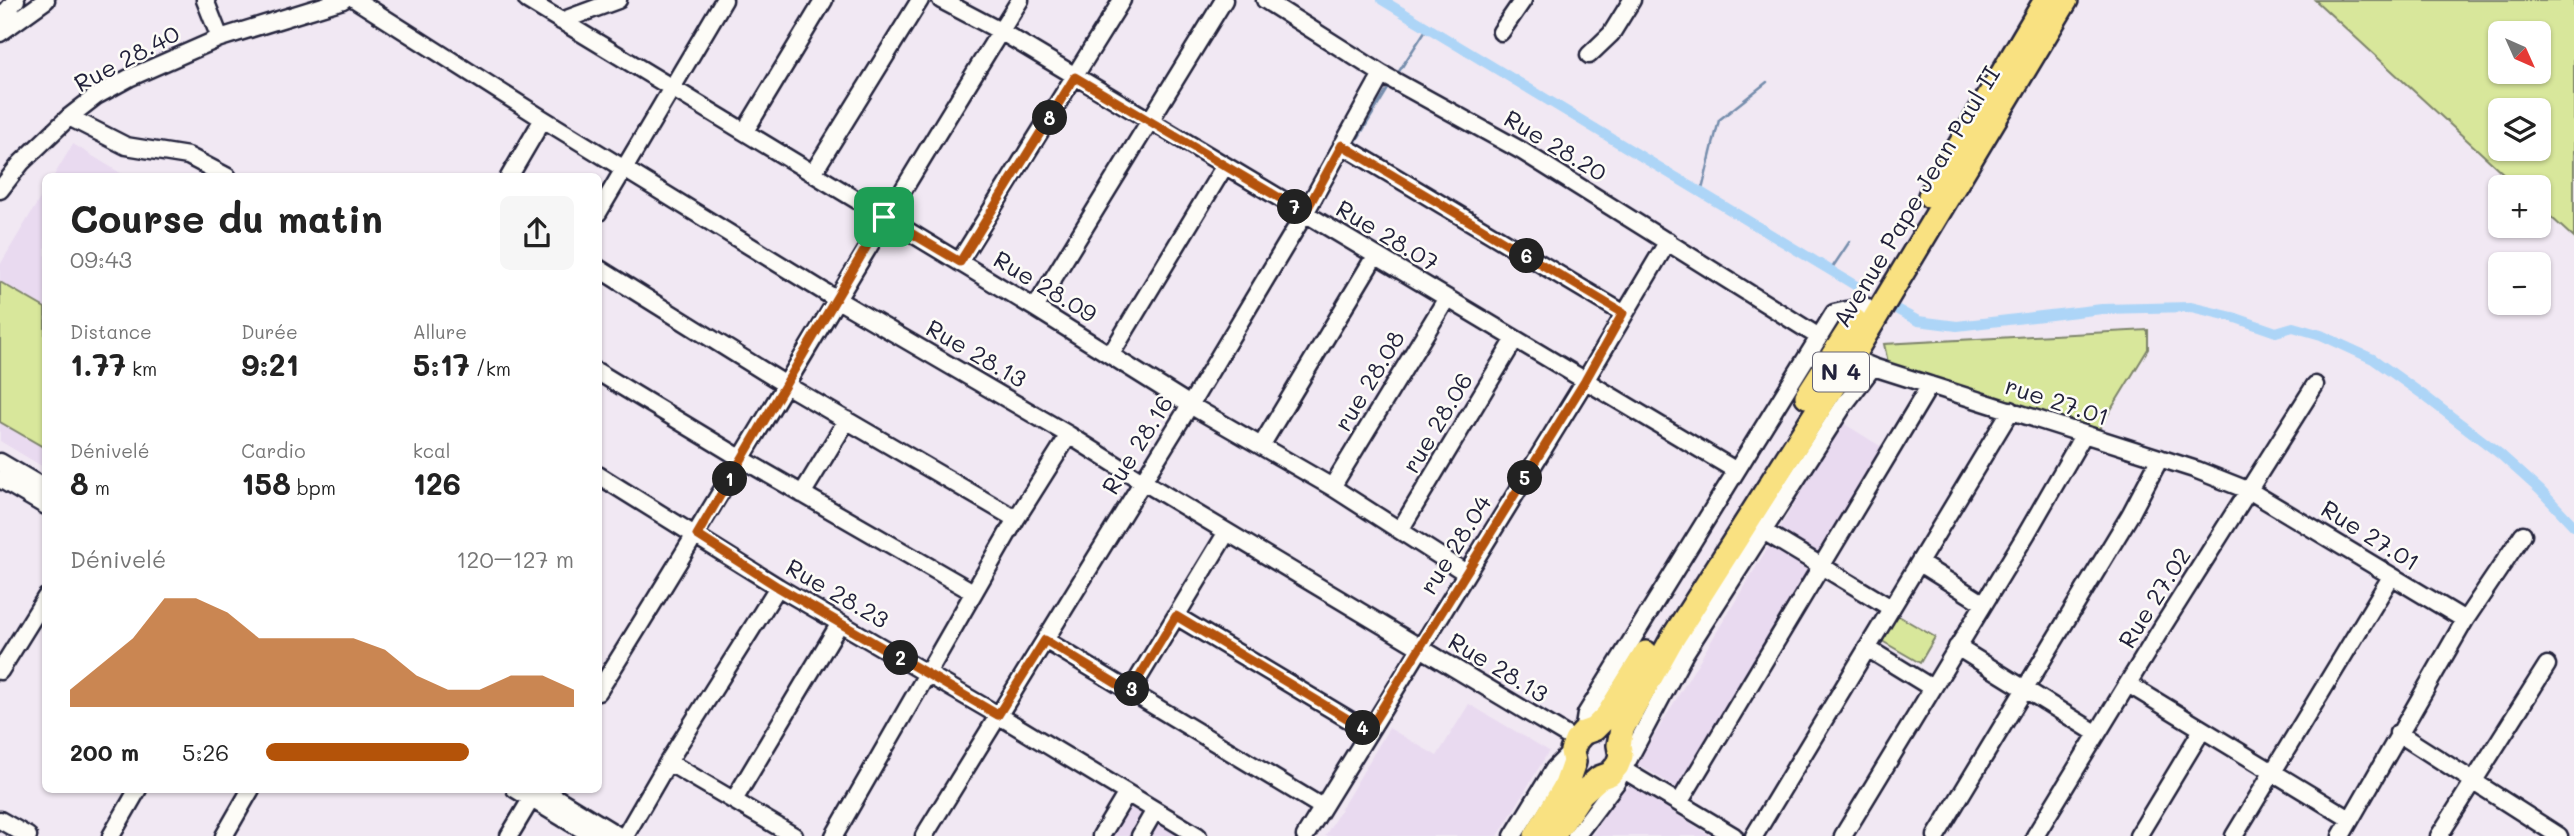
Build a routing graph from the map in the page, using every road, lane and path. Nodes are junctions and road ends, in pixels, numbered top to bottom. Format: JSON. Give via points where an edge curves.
{"nodes":[{"id":1,"x":16,"y":0,"type":"edge"},
{"id":2,"x":46,"y":0,"type":"edge"},
{"id":3,"x":205,"y":0,"type":"edge"},
{"id":4,"x":343,"y":0,"type":"edge"},
{"id":5,"x":356,"y":0,"type":"edge"},
{"id":6,"x":527,"y":0,"type":"edge"},
{"id":7,"x":618,"y":0,"type":"edge"},
{"id":8,"x":724,"y":0,"type":"edge"},
{"id":9,"x":824,"y":0,"type":"edge"},
{"id":10,"x":920,"y":0,"type":"edge"},
{"id":11,"x":941,"y":0,"type":"edge"},
{"id":12,"x":1020,"y":0,"type":"edge"},
{"id":13,"x":1122,"y":0,"type":"edge"},
{"id":14,"x":1224,"y":0,"type":"edge"},
{"id":15,"x":1265,"y":0,"type":"edge"},
{"id":16,"x":1522,"y":0,"type":"edge"},
{"id":17,"x":1632,"y":0,"type":"edge"},
{"id":18,"x":2046,"y":0,"type":"edge"},
{"id":19,"x":2066,"y":0,"type":"edge"},
{"id":20,"x":561,"y":21,"type":"junction"},
{"id":21,"x":2,"y":24,"type":"edge"},
{"id":22,"x":1000,"y":32,"type":"junction"},
{"id":23,"x":1501,"y":32,"type":"dead end"},
{"id":24,"x":220,"y":38,"type":"junction"},
{"id":25,"x":1589,"y":55,"type":"dead end"},
{"id":26,"x":1382,"y":74,"type":"junction"},
{"id":27,"x":1075,"y":77,"type":"junction"},
{"id":28,"x":673,"y":89,"type":"junction"},
{"id":29,"x":69,"y":117,"type":"junction"},
{"id":30,"x":543,"y":119,"type":"junction"},
{"id":31,"x":1150,"y":121,"type":"junction"},
{"id":32,"x":745,"y":131,"type":"junction"},
{"id":33,"x":1342,"y":145,"type":"junction"},
{"id":34,"x":1224,"y":167,"type":"junction"},
{"id":35,"x":625,"y":170,"type":"junction"},
{"id":36,"x":220,"y":173,"type":"edge"},
{"id":37,"x":511,"y":173,"type":"edge"},
{"id":38,"x":813,"y":173,"type":"junction"},
{"id":39,"x":0,"y":190,"type":"edge"},
{"id":40,"x":602,"y":207,"type":"edge"},
{"id":41,"x":1305,"y":213,"type":"junction"},
{"id":42,"x":884,"y":217,"type":"junction"},
{"id":43,"x":1668,"y":241,"type":"junction"},
{"id":44,"x":1375,"y":256,"type":"junction"},
{"id":45,"x":960,"y":262,"type":"junction"},
{"id":46,"x":602,"y":270,"type":"edge"},
{"id":47,"x":1447,"y":298,"type":"junction"},
{"id":48,"x":836,"y":299,"type":"junction"},
{"id":49,"x":1865,"y":306,"type":"junction"},
{"id":50,"x":1035,"y":308,"type":"junction"},
{"id":51,"x":1623,"y":313,"type":"junction"},
{"id":52,"x":1819,"y":337,"type":"junction"},
{"id":53,"x":1515,"y":339,"type":"junction"},
{"id":54,"x":1111,"y":354,"type":"junction"},
{"id":55,"x":1850,"y":358,"type":"junction"},
{"id":56,"x":1873,"y":367,"type":"junction"},
{"id":57,"x":602,"y":374,"type":"edge"},
{"id":58,"x":1585,"y":381,"type":"junction"},
{"id":59,"x":786,"y":385,"type":"junction"},
{"id":60,"x":1930,"y":385,"type":"junction"},
{"id":61,"x":2315,"y":385,"type":"dead end"},
{"id":62,"x":1190,"y":405,"type":"junction"},
{"id":63,"x":2011,"y":410,"type":"junction"},
{"id":64,"x":847,"y":420,"type":"junction"},
{"id":65,"x":2084,"y":434,"type":"junction"},
{"id":66,"x":1069,"y":435,"type":"junction"},
{"id":67,"x":1261,"y":446,"type":"junction"},
{"id":68,"x":2160,"y":458,"type":"junction"},
{"id":69,"x":742,"y":459,"type":"junction"},
{"id":70,"x":0,"y":462,"type":"edge"},
{"id":71,"x":1735,"y":470,"type":"junction"},
{"id":72,"x":602,"y":477,"type":"edge"},
{"id":73,"x":0,"y":479,"type":"edge"},
{"id":74,"x":1142,"y":481,"type":"junction"},
{"id":75,"x":42,"y":487,"type":"edge"},
{"id":76,"x":1332,"y":487,"type":"junction"},
{"id":77,"x":2250,"y":491,"type":"junction"},
{"id":78,"x":802,"y":494,"type":"junction"},
{"id":79,"x":42,"y":504,"type":"edge"},
{"id":80,"x":1016,"y":519,"type":"junction"},
{"id":81,"x":1755,"y":526,"type":"junction"},
{"id":82,"x":1400,"y":530,"type":"junction"},
{"id":83,"x":1227,"y":531,"type":"junction"},
{"id":84,"x":2523,"y":534,"type":"dead end"},
{"id":85,"x":697,"y":535,"type":"junction"},
{"id":86,"x":1919,"y":563,"type":"junction"},
{"id":87,"x":1823,"y":566,"type":"junction"},
{"id":88,"x":1466,"y":573,"type":"junction"},
{"id":89,"x":2391,"y":577,"type":"junction"},
{"id":90,"x":778,"y":587,"type":"junction"},
{"id":91,"x":973,"y":592,"type":"junction"},
{"id":92,"x":42,"y":603,"type":"edge"},
{"id":93,"x":1983,"y":603,"type":"junction"},
{"id":94,"x":1891,"y":608,"type":"junction"},
{"id":95,"x":1176,"y":616,"type":"junction"},
{"id":96,"x":2465,"y":621,"type":"junction"},
{"id":97,"x":840,"y":623,"type":"junction"},
{"id":98,"x":1045,"y":640,"type":"junction"},
{"id":99,"x":1420,"y":647,"type":"junction"},
{"id":100,"x":1867,"y":648,"type":"junction"},
{"id":101,"x":1957,"y":648,"type":"junction"},
{"id":102,"x":2547,"y":665,"type":"dead end"},
{"id":103,"x":0,"y":671,"type":"edge"},
{"id":104,"x":929,"y":674,"type":"junction"},
{"id":105,"x":2128,"y":684,"type":"junction"},
{"id":106,"x":602,"y":686,"type":"edge"},
{"id":107,"x":1932,"y":688,"type":"junction"},
{"id":108,"x":2024,"y":688,"type":"junction"},
{"id":109,"x":1130,"y":692,"type":"junction"},
{"id":110,"x":998,"y":715,"type":"junction"},
{"id":111,"x":2202,"y":730,"type":"junction"},
{"id":112,"x":1368,"y":731,"type":"junction"},
{"id":113,"x":2096,"y":733,"type":"junction"},
{"id":114,"x":2398,"y":733,"type":"junction"},
{"id":115,"x":1580,"y":743,"type":"junction"},
{"id":116,"x":668,"y":762,"type":"junction"},
{"id":117,"x":1615,"y":765,"type":"junction"},
{"id":118,"x":2272,"y":771,"type":"junction"},
{"id":119,"x":2472,"y":781,"type":"junction"},
{"id":120,"x":136,"y":793,"type":"edge"},
{"id":121,"x":249,"y":793,"type":"edge"},
{"id":122,"x":537,"y":793,"type":"edge"},
{"id":123,"x":1127,"y":793,"type":"junction"},
{"id":124,"x":734,"y":800,"type":"junction"},
{"id":125,"x":1679,"y":803,"type":"junction"},
{"id":126,"x":1322,"y":807,"type":"junction"},
{"id":127,"x":1155,"y":810,"type":"junction"},
{"id":128,"x":2350,"y":819,"type":"junction"},
{"id":129,"x":3,"y":827,"type":"edge"},
{"id":130,"x":2537,"y":830,"type":"edge"},
{"id":131,"x":28,"y":836,"type":"edge"},
{"id":132,"x":111,"y":836,"type":"edge"},
{"id":133,"x":224,"y":836,"type":"edge"},
{"id":134,"x":509,"y":836,"type":"edge"},
{"id":135,"x":593,"y":836,"type":"edge"},
{"id":136,"x":619,"y":836,"type":"edge"},
{"id":137,"x":625,"y":836,"type":"edge"},
{"id":138,"x":794,"y":836,"type":"edge"},
{"id":139,"x":834,"y":836,"type":"edge"},
{"id":140,"x":924,"y":836,"type":"edge"},
{"id":141,"x":1101,"y":836,"type":"edge"},
{"id":142,"x":1140,"y":836,"type":"edge"},
{"id":143,"x":1198,"y":836,"type":"edge"},
{"id":144,"x":1305,"y":836,"type":"edge"},
{"id":145,"x":1513,"y":836,"type":"edge"},
{"id":146,"x":1536,"y":836,"type":"edge"},
{"id":147,"x":1553,"y":836,"type":"edge"},
{"id":148,"x":1576,"y":836,"type":"edge"},
{"id":149,"x":1734,"y":836,"type":"edge"},
{"id":150,"x":1754,"y":836,"type":"edge"},
{"id":151,"x":1843,"y":836,"type":"edge"},
{"id":152,"x":1936,"y":836,"type":"edge"},
{"id":153,"x":2035,"y":836,"type":"edge"},
{"id":154,"x":2138,"y":836,"type":"edge"},
{"id":155,"x":2234,"y":836,"type":"edge"},
{"id":156,"x":2341,"y":836,"type":"edge"},
{"id":157,"x":2439,"y":836,"type":"edge"},
{"id":158,"x":2559,"y":836,"type":"edge"}],
"edges":[{"from":1,"to":21,"type":"street"},
{"from":2,"to":21,"type":"street"},
{"from":3,"to":24,"type":"street"},
{"from":4,"to":24,"type":"street","name":"Rue 28.40"},
{"from":5,"to":30,"type":"street","name":"Rue 28.13"},
{"from":6,"to":20,"type":"street","name":"Rue 28.09"},
{"from":7,"to":20,"type":"street"},
{"from":8,"to":28,"type":"street"},
{"from":9,"to":32,"type":"street"},
{"from":10,"to":38,"type":"street"},
{"from":11,"to":22,"type":"street","name":"Rue 28.07"},
{"from":12,"to":22,"type":"street"},
{"from":13,"to":27,"type":"street"},
{"from":14,"to":31,"type":"street"},
{"from":15,"to":26,"type":"street","name":"Rue 28.20"},
{"from":16,"to":23,"type":"street"},
{"from":17,"to":25,"type":"street","via":[[1611,34]]},
{"from":18,"to":49,"type":"highway","name":"Avenue Pape Jean Paul II","number":"N 4"},
{"from":19,"to":55,"type":"highway","name":"Avenue Pape Jean Paul II","number":"N 4"},
{"from":20,"to":28,"type":"street","name":"Rue 28.09"},
{"from":22,"to":27,"type":"street","name":"Rue 28.07"},
{"from":22,"to":42,"type":"street"},
{"from":24,"to":29,"type":"street","name":"Rue 28.40","via":[[129,78]]},
{"from":26,"to":33,"type":"street","name":"Rue 28.16"},
{"from":26,"to":43,"type":"street","name":"Rue 28.20","via":[[1522,151]]},
{"from":27,"to":31,"type":"street","name":"Rue 28.07"},
{"from":27,"to":45,"type":"street"},
{"from":28,"to":32,"type":"street","name":"Rue 28.09"},
{"from":28,"to":35,"type":"street"},
{"from":29,"to":36,"type":"street","via":[[126,146],[188,156]]},
{"from":29,"to":39,"type":"street","name":"Rue 28.40"},
{"from":30,"to":35,"type":"street","name":"Rue 28.13"},
{"from":30,"to":37,"type":"street"},
{"from":31,"to":34,"type":"street","name":"Rue 28.07"},
{"from":31,"to":50,"type":"street"},
{"from":32,"to":38,"type":"street","name":"Rue 28.09"},
{"from":33,"to":41,"type":"street","name":"Rue 28.16"},
{"from":33,"to":51,"type":"street"},
{"from":34,"to":41,"type":"street","name":"Rue 28.07"},
{"from":34,"to":54,"type":"street"},
{"from":35,"to":40,"type":"street"},
{"from":35,"to":48,"type":"street","name":"Rue 28.13"},
{"from":38,"to":42,"type":"street","name":"Rue 28.09"},
{"from":41,"to":44,"type":"street","name":"Rue 28.07"},
{"from":41,"to":62,"type":"street","name":"Rue 28.16"},
{"from":42,"to":45,"type":"street","name":"Rue 28.09"},
{"from":42,"to":48,"type":"street"},
{"from":43,"to":51,"type":"street","name":"rue 28.04"},
{"from":43,"to":52,"type":"street","name":"Rue 28.20"},
{"from":44,"to":47,"type":"street","name":"Rue 28.07"},
{"from":44,"to":67,"type":"street"},
{"from":45,"to":50,"type":"street","name":"Rue 28.09"},
{"from":46,"to":59,"type":"street"},
{"from":47,"to":53,"type":"street","name":"Rue 28.07"},
{"from":47,"to":76,"type":"street","name":"rue 28.08"},
{"from":48,"to":59,"type":"street"},
{"from":48,"to":66,"type":"street","name":"Rue 28.13"},
{"from":49,"to":52,"type":"street","via":[[1833,313]]},
{"from":49,"to":115,"type":"highway","name":"Avenue Pape Jean Paul II","number":"N 4","via":[[1618,701]]},
{"from":50,"to":54,"type":"street","name":"Rue 28.09"},
{"from":51,"to":58,"type":"street","name":"rue 28.04"},
{"from":52,"to":71,"type":"street"},
{"from":53,"to":58,"type":"street","name":"Rue 28.07"},
{"from":53,"to":82,"type":"street","name":"rue 28.06"},
{"from":54,"to":62,"type":"street","name":"Rue 28.09"},
{"from":55,"to":56,"type":"street","name":"rue 27.01"},
{"from":55,"to":81,"type":"highway","name":"Avenue Pape Jean Paul II","number":"N 4"},
{"from":56,"to":60,"type":"street","name":"rue 27.01"},
{"from":56,"to":81,"type":"street"},
{"from":57,"to":69,"type":"street"},
{"from":58,"to":71,"type":"street","name":"Rue 28.07"},
{"from":58,"to":88,"type":"street","name":"rue 28.04"},
{"from":59,"to":64,"type":"street"},
{"from":59,"to":69,"type":"street"},
{"from":60,"to":63,"type":"street","name":"rue 27.01"},
{"from":60,"to":87,"type":"street"},
{"from":61,"to":77,"type":"street","name":"Rue 27.02"},
{"from":62,"to":67,"type":"street","name":"Rue 28.09"},
{"from":62,"to":74,"type":"street","name":"Rue 28.16"},
{"from":63,"to":65,"type":"street","name":"rue 27.01"},
{"from":63,"to":86,"type":"street"},
{"from":64,"to":78,"type":"street"},
{"from":64,"to":80,"type":"street"},
{"from":65,"to":68,"type":"street","name":"rue 27.01"},
{"from":65,"to":93,"type":"street"},
{"from":66,"to":74,"type":"street","name":"Rue 28.13"},
{"from":66,"to":80,"type":"street"},
{"from":67,"to":76,"type":"street","name":"Rue 28.09"},
{"from":68,"to":77,"type":"street","name":"rue 27.01"},
{"from":68,"to":108,"type":"street"},
{"from":69,"to":78,"type":"street"},
{"from":69,"to":85,"type":"street"},
{"from":70,"to":75,"type":"street"},
{"from":71,"to":115,"type":"street","via":[[1586,714]]},
{"from":72,"to":85,"type":"street","name":"Rue 28.23"},
{"from":73,"to":79,"type":"street"},
{"from":74,"to":83,"type":"street","name":"Rue 28.13"},
{"from":74,"to":98,"type":"street","name":"Rue 28.16"},
{"from":76,"to":82,"type":"street","name":"Rue 28.09"},
{"from":77,"to":89,"type":"street","name":"Rue 27.01"},
{"from":77,"to":105,"type":"street","name":"Rue 27.02"},
{"from":78,"to":91,"type":"street"},
{"from":80,"to":91,"type":"street"},
{"from":81,"to":87,"type":"street"},
{"from":81,"to":117,"type":"highway","name":"Avenue Pape Jean Paul II","number":"N 4","via":[[1671,641],[1622,729]]},
{"from":82,"to":88,"type":"street","name":"Rue 28.09"},
{"from":83,"to":95,"type":"street"},
{"from":83,"to":99,"type":"street","name":"Rue 28.13"},
{"from":84,"to":96,"type":"street"},
{"from":85,"to":90,"type":"street","name":"Rue 28.23"},
{"from":85,"to":106,"type":"street"},
{"from":86,"to":93,"type":"street"},
{"from":86,"to":94,"type":"street"},
{"from":87,"to":94,"type":"street"},
{"from":87,"to":125,"type":"street"},
{"from":88,"to":99,"type":"street","name":"rue 28.04"},
{"from":89,"to":96,"type":"street","name":"Rue 27.01"},
{"from":89,"to":118,"type":"street"},
{"from":90,"to":97,"type":"street","name":"Rue 28.23"},
{"from":90,"to":116,"type":"street"},
{"from":91,"to":104,"type":"street"},
{"from":92,"to":103,"type":"street"},
{"from":93,"to":101,"type":"street"},
{"from":94,"to":100,"type":"street"},
{"from":95,"to":109,"type":"street"},
{"from":95,"to":112,"type":"street"},
{"from":96,"to":114,"type":"street"},
{"from":97,"to":104,"type":"street","name":"Rue 28.23"},
{"from":97,"to":124,"type":"street"},
{"from":98,"to":109,"type":"street"},
{"from":98,"to":110,"type":"street","name":"Rue 28.16"},
{"from":99,"to":112,"type":"street","name":"rue 28.04"},
{"from":99,"to":115,"type":"street","name":"Rue 28.13"},
{"from":100,"to":107,"type":"street"},
{"from":100,"to":150,"type":"street"},
{"from":101,"to":107,"type":"street"},
{"from":101,"to":108,"type":"street"},
{"from":102,"to":119,"type":"street"},
{"from":104,"to":110,"type":"street","name":"Rue 28.23"},
{"from":104,"to":139,"type":"street"},
{"from":105,"to":111,"type":"street"},
{"from":105,"to":113,"type":"street","name":"Rue 27.02"},
{"from":107,"to":151,"type":"street"},
{"from":108,"to":113,"type":"street"},
{"from":108,"to":152,"type":"street"},
{"from":109,"to":126,"type":"street"},
{"from":110,"to":123,"type":"street","name":"Rue 28.23"},
{"from":110,"to":140,"type":"street","name":"Rue 28.16"},
{"from":111,"to":118,"type":"street"},
{"from":111,"to":154,"type":"street"},
{"from":112,"to":126,"type":"street","name":"rue 28.04"},
{"from":113,"to":153,"type":"street","name":"Rue 27.02"},
{"from":114,"to":119,"type":"street"},
{"from":114,"to":128,"type":"street"},
{"from":115,"to":117,"type":"highway","via":[[1609,733]]},
{"from":115,"to":117,"type":"highway","via":[[1584,774]]},
{"from":115,"to":145,"type":"street","via":[[1554,769]]},
{"from":115,"to":146,"type":"highway","name":"Avenue Pape Jean Paul II","number":"N 4","via":[[1566,785]]},
{"from":116,"to":124,"type":"street"},
{"from":116,"to":137,"type":"street"},
{"from":117,"to":125,"type":"street"},
{"from":117,"to":147,"type":"highway","name":"Avenue Pape Jean Paul II","number":"N 4","via":[[1581,794]]},
{"from":117,"to":148,"type":"street"},
{"from":118,"to":128,"type":"street"},
{"from":118,"to":155,"type":"street"},
{"from":119,"to":130,"type":"street"},
{"from":119,"to":157,"type":"street"},
{"from":120,"to":132,"type":"street"},
{"from":121,"to":133,"type":"street"},
{"from":122,"to":134,"type":"street"},
{"from":122,"to":135,"type":"street"},
{"from":122,"to":136,"type":"street"},
{"from":123,"to":127,"type":"street","name":"Rue 28.23"},
{"from":123,"to":141,"type":"street"},
{"from":124,"to":138,"type":"street"},
{"from":125,"to":149,"type":"street"},
{"from":126,"to":144,"type":"street","name":"rue 28.04"},
{"from":127,"to":142,"type":"street"},
{"from":127,"to":143,"type":"street","name":"Rue 28.23"},
{"from":128,"to":156,"type":"street"},
{"from":129,"to":131,"type":"street"},
{"from":130,"to":158,"type":"street"}]}
